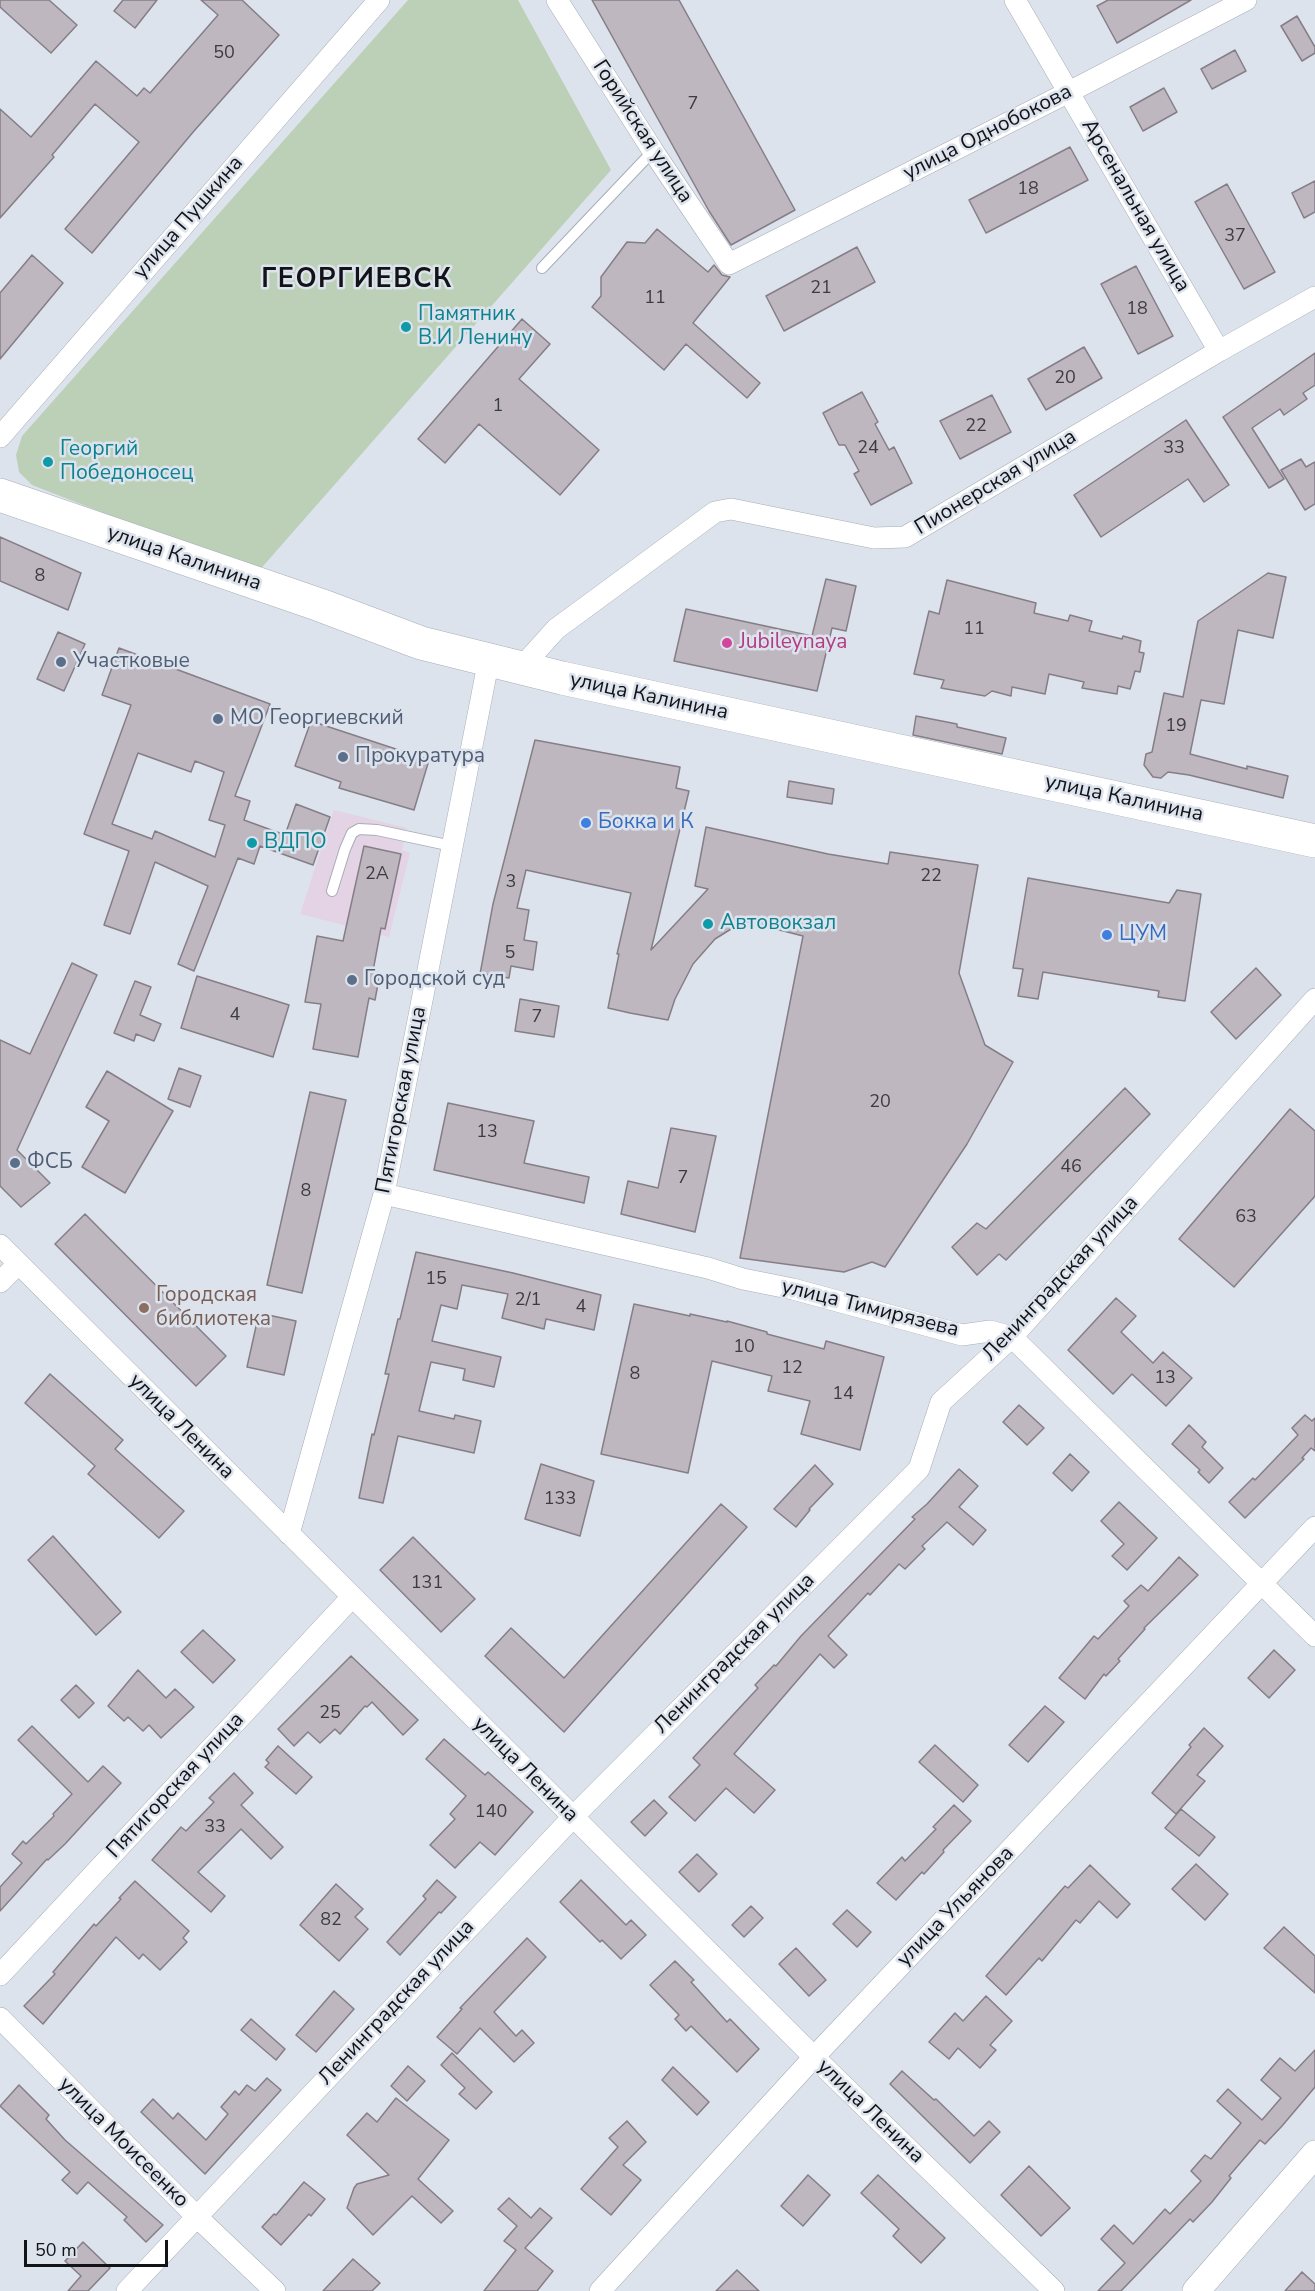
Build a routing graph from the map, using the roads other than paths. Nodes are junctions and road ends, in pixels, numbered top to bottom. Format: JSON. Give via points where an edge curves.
{"nodes":[{"id":1,"x":379,"y":0,"type":"edge"},
{"id":2,"x":557,"y":0,"type":"edge"},
{"id":3,"x":1015,"y":0,"type":"edge"},
{"id":4,"x":1246,"y":0,"type":"edge"},
{"id":5,"x":1069,"y":92,"type":"junction"},
{"id":6,"x":653,"y":151,"type":"junction"},
{"id":7,"x":729,"y":264,"type":"joint"},
{"id":8,"x":542,"y":268,"type":"dead end"},
{"id":9,"x":1315,"y":297,"type":"edge"},
{"id":10,"x":1219,"y":351,"type":"junction"},
{"id":11,"x":0,"y":437,"type":"edge"},
{"id":12,"x":0,"y":495,"type":"edge"},
{"id":13,"x":489,"y":659,"type":"junction"},
{"id":14,"x":521,"y":668,"type":"junction"},
{"id":15,"x":1315,"y":841,"type":"edge"},
{"id":16,"x":453,"y":846,"type":"junction"},
{"id":17,"x":332,"y":891,"type":"dead end"},
{"id":18,"x":1315,"y":999,"type":"edge"},
{"id":19,"x":384,"y":1194,"type":"junction"},
{"id":20,"x":0,"y":1245,"type":"edge"},
{"id":21,"x":18,"y":1264,"type":"junction"},
{"id":22,"x":0,"y":1282,"type":"edge"},
{"id":23,"x":1012,"y":1337,"type":"junction"},
{"id":24,"x":1315,"y":1527,"type":"edge"},
{"id":25,"x":289,"y":1534,"type":"junction"},
{"id":26,"x":1263,"y":1585,"type":"junction"},
{"id":27,"x":352,"y":1597,"type":"junction"},
{"id":28,"x":1315,"y":1636,"type":"edge"},
{"id":29,"x":573,"y":1817,"type":"junction"},
{"id":30,"x":0,"y":1975,"type":"edge"},
{"id":31,"x":0,"y":2018,"type":"edge"},
{"id":32,"x":814,"y":2056,"type":"junction"},
{"id":33,"x":1315,"y":2154,"type":"edge"},
{"id":34,"x":196,"y":2216,"type":"junction"},
{"id":35,"x":127,"y":2291,"type":"edge"},
{"id":36,"x":275,"y":2291,"type":"edge"},
{"id":37,"x":600,"y":2291,"type":"edge"},
{"id":38,"x":1054,"y":2291,"type":"edge"},
{"id":39,"x":1196,"y":2291,"type":"edge"}],
"edges":[{"from":1,"to":11,"type":"street","name":"улица Пушкина"},
{"from":2,"to":6,"type":"street","name":"Горийская улица"},
{"from":3,"to":5,"type":"street","name":"Арсенальная улица"},
{"from":4,"to":5,"type":"street","name":"улица Однобокова"},
{"from":5,"to":7,"type":"street","name":"улица Однобокова"},
{"from":5,"to":10,"type":"street","name":"Арсенальная улица"},
{"from":6,"to":7,"type":"street","name":"Горийская улица"},
{"from":6,"to":8,"type":"lane"},
{"from":9,"to":10,"type":"street","name":"Пионерская улица"},
{"from":10,"to":14,"type":"street","name":"Пионерская улица","via":[[905,537],[874,538],[731,509],[715,512],[556,629]]},
{"from":12,"to":13,"type":"main road","name":"улица Калинина","via":[[421,643]]},
{"from":13,"to":14,"type":"main road","name":"улица Калинина"},
{"from":13,"to":16,"type":"street","name":"Пятигорская улица"},
{"from":14,"to":15,"type":"main road","name":"улица Калинина"},
{"from":16,"to":17,"type":"lane","via":[[359,829],[352,833],[345,849]]},
{"from":16,"to":19,"type":"street","name":"Пятигорская улица"},
{"from":18,"to":23,"type":"street","name":"Ленинградская улица"},
{"from":19,"to":23,"type":"street","name":"улица Тимирязева","via":[[708,1268],[962,1335],[990,1331]]},
{"from":19,"to":25,"type":"street","name":"Пятигорская улица"},
{"from":20,"to":21,"type":"street","name":"улица Ленина"},
{"from":21,"to":22,"type":"street"},
{"from":21,"to":25,"type":"street","name":"улица Ленина"},
{"from":23,"to":26,"type":"street"},
{"from":23,"to":29,"type":"street","name":"Ленинградская улица","via":[[940,1402],[919,1469]]},
{"from":24,"to":26,"type":"street","name":"улица Ульянова"},
{"from":25,"to":27,"type":"street","name":"улица Ленина"},
{"from":26,"to":28,"type":"street"},
{"from":26,"to":32,"type":"street","name":"улица Ульянова"},
{"from":27,"to":29,"type":"street","name":"улица Ленина"},
{"from":27,"to":30,"type":"street","name":"Пятигорская улица"},
{"from":29,"to":32,"type":"street","name":"улица Ленина"},
{"from":29,"to":34,"type":"street","name":"Ленинградская улица"},
{"from":31,"to":34,"type":"street","name":"улица Моисеенко"},
{"from":32,"to":37,"type":"street","name":"улица Ульянова"},
{"from":32,"to":38,"type":"street","name":"улица Ленина"},
{"from":33,"to":39,"type":"street"},
{"from":34,"to":35,"type":"street","name":"Ленинградская улица"},
{"from":34,"to":36,"type":"street","name":"улица Моисеенко"}]}
